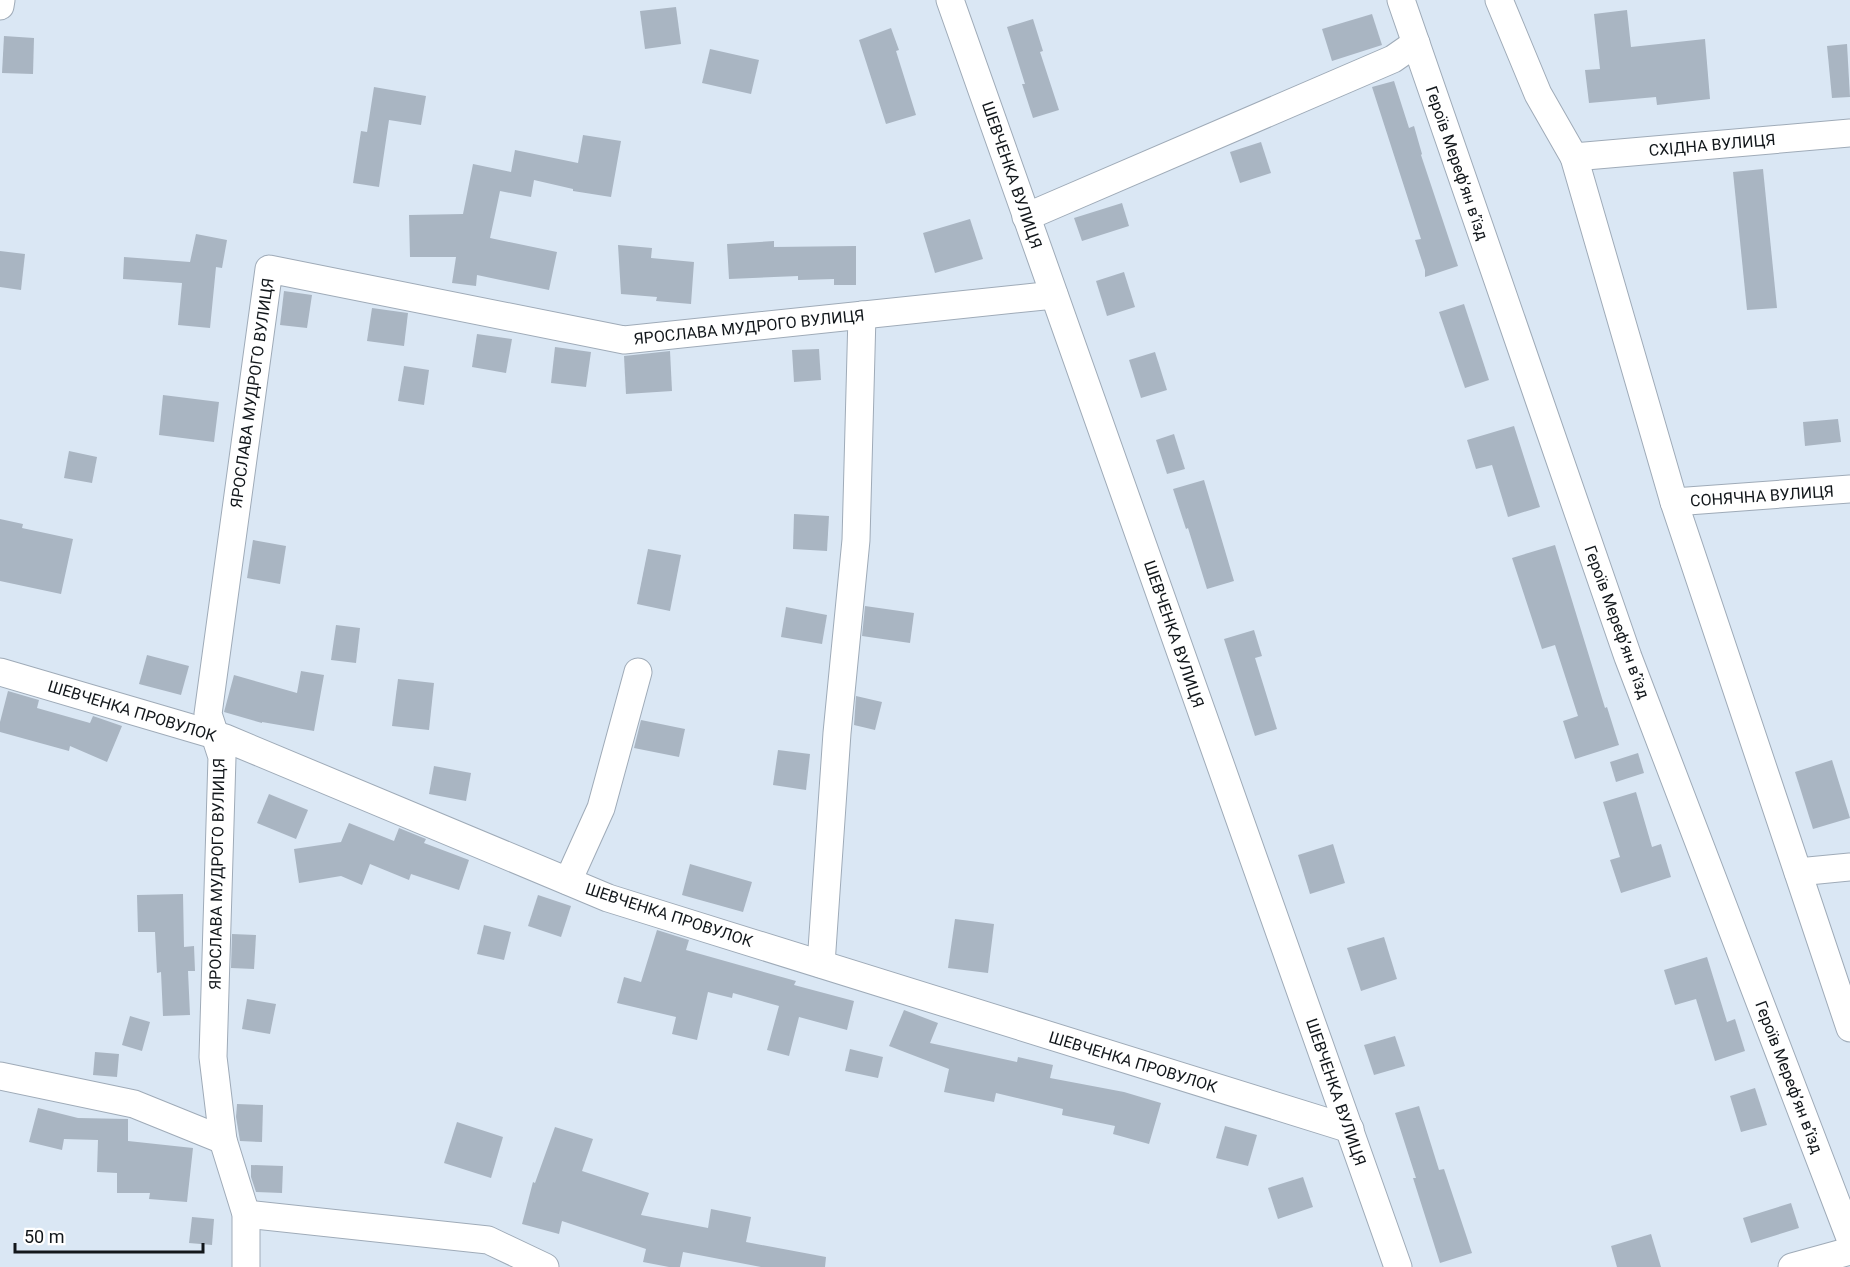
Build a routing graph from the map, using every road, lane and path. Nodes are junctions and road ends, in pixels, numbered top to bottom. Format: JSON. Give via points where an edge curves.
{"nodes":[{"id":1,"x":1,"y":0,"type":"edge"},
{"id":2,"x":950,"y":0,"type":"edge"},
{"id":3,"x":1401,"y":0,"type":"edge"},
{"id":4,"x":1499,"y":0,"type":"edge"},
{"id":5,"x":0,"y":6,"type":"edge"},
{"id":6,"x":1416,"y":43,"type":"junction"},
{"id":7,"x":1850,"y":133,"type":"edge"},
{"id":8,"x":1574,"y":157,"type":"junction"},
{"id":9,"x":1026,"y":217,"type":"junction"},
{"id":10,"x":1054,"y":296,"type":"junction"},
{"id":11,"x":862,"y":315,"type":"junction"},
{"id":12,"x":1850,"y":489,"type":"edge"},
{"id":13,"x":1674,"y":502,"type":"junction"},
{"id":14,"x":0,"y":672,"type":"edge"},
{"id":15,"x":638,"y":672,"type":"dead end"},
{"id":16,"x":215,"y":736,"type":"junction"},
{"id":17,"x":1850,"y":867,"type":"edge"},
{"id":18,"x":1798,"y":872,"type":"junction"},
{"id":19,"x":568,"y":881,"type":"junction"},
{"id":20,"x":821,"y":964,"type":"junction"},
{"id":21,"x":1850,"y":1028,"type":"edge"},
{"id":22,"x":0,"y":1076,"type":"edge"},
{"id":23,"x":1350,"y":1130,"type":"junction"},
{"id":24,"x":223,"y":1140,"type":"junction"},
{"id":25,"x":246,"y":1214,"type":"junction"},
{"id":26,"x":1850,"y":1238,"type":"edge"},
{"id":27,"x":1850,"y":1251,"type":"edge"},
{"id":28,"x":246,"y":1267,"type":"edge"},
{"id":29,"x":544,"y":1267,"type":"edge"},
{"id":30,"x":1398,"y":1267,"type":"edge"},
{"id":31,"x":1792,"y":1267,"type":"edge"}],
"edges":[{"from":1,"to":5,"type":"street"},
{"from":2,"to":9,"type":"street","name":"ШЕВЧЕНКА ВУЛИЦЯ"},
{"from":3,"to":6,"type":"street","name":"Героїв Мерефʼян вʼїзд"},
{"from":4,"to":8,"type":"street","via":[[1538,94]]},
{"from":6,"to":9,"type":"street","via":[[1393,58]]},
{"from":6,"to":26,"type":"street","name":"Героїв Мерефʼян вʼїзд","via":[[1628,657]]},
{"from":7,"to":8,"type":"street","name":"СХІДНА ВУЛИЦЯ"},
{"from":8,"to":13,"type":"street"},
{"from":9,"to":10,"type":"street","name":"ШЕВЧЕНКА ВУЛИЦЯ"},
{"from":10,"to":11,"type":"street","name":"ЯРОСЛАВА МУДРОГО ВУЛИЦЯ"},
{"from":10,"to":23,"type":"street","name":"ШЕВЧЕНКА ВУЛИЦЯ"},
{"from":11,"to":16,"type":"street","name":"ЯРОСЛАВА МУДРОГО ВУЛИЦЯ","via":[[624,339],[269,269],[208,714]]},
{"from":11,"to":20,"type":"street","via":[[856,540],[837,733]]},
{"from":12,"to":13,"type":"street","name":"СОНЯЧНА ВУЛИЦЯ"},
{"from":13,"to":18,"type":"street"},
{"from":14,"to":16,"type":"street","name":"ШЕВЧЕНКА ПРОВУЛОК"},
{"from":15,"to":19,"type":"street","via":[[601,808]]},
{"from":16,"to":19,"type":"street","name":"ШЕВЧЕНКА ПРОВУЛОК"},
{"from":16,"to":24,"type":"street","name":"ЯРОСЛАВА МУДРОГО ВУЛИЦЯ","via":[[222,757],[213,1057]]},
{"from":17,"to":18,"type":"street"},
{"from":18,"to":21,"type":"street"},
{"from":19,"to":20,"type":"street","name":"ШЕВЧЕНКА ПРОВУЛОК","via":[[608,898]]},
{"from":20,"to":23,"type":"street","name":"ШЕВЧЕНКА ПРОВУЛОК"},
{"from":22,"to":24,"type":"street","via":[[134,1104]]},
{"from":23,"to":30,"type":"street","name":"ШЕВЧЕНКА ВУЛИЦЯ"},
{"from":24,"to":25,"type":"street","name":"ЯРОСЛАВА МУДРОГО ВУЛИЦЯ"},
{"from":25,"to":28,"type":"street","name":"ЯРОСЛАВА МУДРОГО ВУЛИЦЯ"},
{"from":25,"to":29,"type":"street","via":[[488,1240]]},
{"from":27,"to":31,"type":"street"}]}
